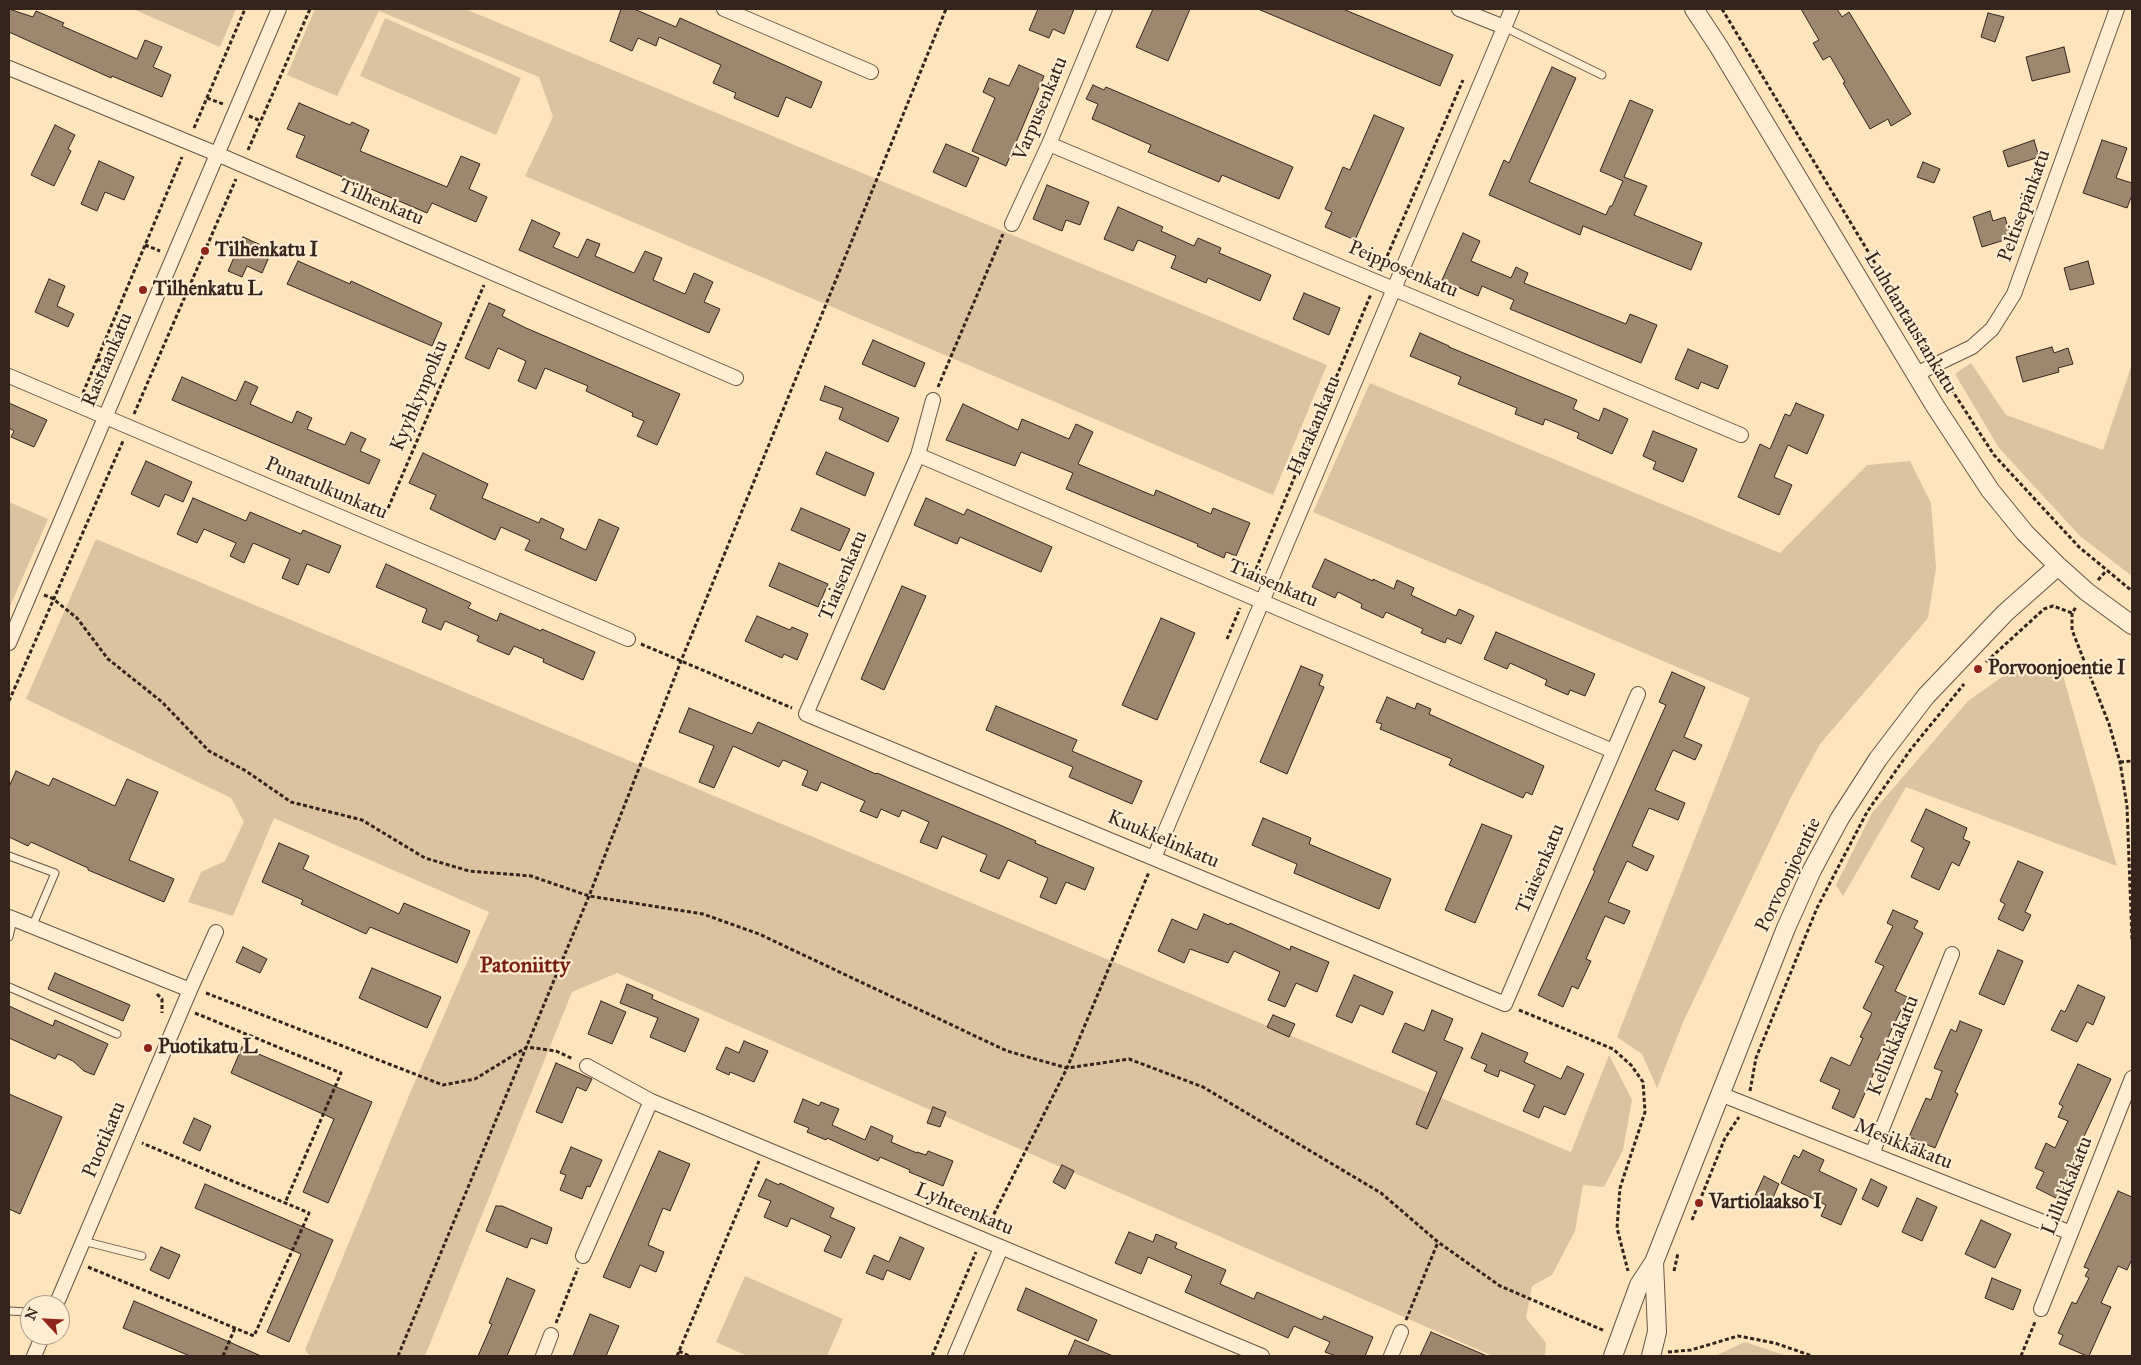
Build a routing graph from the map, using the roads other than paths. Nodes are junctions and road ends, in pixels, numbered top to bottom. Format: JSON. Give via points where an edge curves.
{"nodes":[{"id":1,"x":279,"y":9,"type":"edge"},
{"id":2,"x":724,"y":9,"type":"edge"},
{"id":3,"x":1105,"y":9,"type":"edge"},
{"id":4,"x":1459,"y":9,"type":"edge"},
{"id":5,"x":1512,"y":9,"type":"edge"},
{"id":6,"x":1694,"y":9,"type":"edge"},
{"id":7,"x":2118,"y":9,"type":"edge"},
{"id":8,"x":1504,"y":28,"type":"junction"},
{"id":9,"x":9,"y":68,"type":"edge"},
{"id":10,"x":871,"y":72,"type":"dead end"},
{"id":11,"x":1602,"y":75,"type":"dead end"},
{"id":12,"x":1049,"y":144,"type":"junction"},
{"id":13,"x":217,"y":154,"type":"junction"},
{"id":14,"x":1012,"y":224,"type":"road end"},
{"id":15,"x":1395,"y":288,"type":"junction"},
{"id":16,"x":1916,"y":374,"type":"junction"},
{"id":17,"x":9,"y":376,"type":"edge"},
{"id":18,"x":736,"y":378,"type":"dead end"},
{"id":19,"x":933,"y":400,"type":"road end"},
{"id":20,"x":106,"y":417,"type":"junction"},
{"id":21,"x":1741,"y":435,"type":"dead end"},
{"id":22,"x":918,"y":455,"type":"junction"},
{"id":23,"x":2058,"y":566,"type":"junction"},
{"id":24,"x":1263,"y":602,"type":"junction"},
{"id":25,"x":2132,"y":625,"type":"edge"},
{"id":26,"x":628,"y":639,"type":"road end"},
{"id":27,"x":9,"y":643,"type":"edge"},
{"id":28,"x":1638,"y":694,"type":"dead end"},
{"id":29,"x":806,"y":714,"type":"joint"},
{"id":30,"x":1613,"y":750,"type":"junction"},
{"id":31,"x":9,"y":856,"type":"edge"},
{"id":32,"x":1154,"y":858,"type":"junction"},
{"id":33,"x":11,"y":918,"type":"edge"},
{"id":34,"x":32,"y":927,"type":"junction"},
{"id":35,"x":216,"y":932,"type":"dead end"},
{"id":36,"x":9,"y":937,"type":"edge"},
{"id":37,"x":1952,"y":954,"type":"dead end"},
{"id":38,"x":9,"y":988,"type":"edge"},
{"id":39,"x":190,"y":990,"type":"junction"},
{"id":40,"x":1505,"y":1004,"type":"joint"},
{"id":41,"x":117,"y":1034,"type":"dead end"},
{"id":42,"x":587,"y":1066,"type":"road end"},
{"id":43,"x":2132,"y":1078,"type":"edge"},
{"id":44,"x":1720,"y":1094,"type":"junction"},
{"id":45,"x":652,"y":1101,"type":"junction"},
{"id":46,"x":1872,"y":1154,"type":"junction"},
{"id":47,"x":2071,"y":1233,"type":"junction"},
{"id":48,"x":83,"y":1241,"type":"junction"},
{"id":49,"x":1001,"y":1248,"type":"junction"},
{"id":50,"x":142,"y":1256,"type":"dead end"},
{"id":51,"x":583,"y":1256,"type":"road end"},
{"id":52,"x":1654,"y":1262,"type":"junction"},
{"id":53,"x":60,"y":1295,"type":"edge"},
{"id":54,"x":2041,"y":1309,"type":"road end"},
{"id":55,"x":1401,"y":1332,"type":"road end"},
{"id":56,"x":551,"y":1335,"type":"road end"},
{"id":57,"x":542,"y":1356,"type":"edge"},
{"id":58,"x":955,"y":1356,"type":"edge"},
{"id":59,"x":1262,"y":1356,"type":"edge"},
{"id":60,"x":1391,"y":1356,"type":"edge"},
{"id":61,"x":1614,"y":1356,"type":"edge"},
{"id":62,"x":1651,"y":1356,"type":"edge"}],
"edges":[{"from":1,"to":13,"type":"street","name":"Rastaankatu"},
{"from":2,"to":10,"type":"street"},
{"from":3,"to":12,"type":"street","name":"Varpusenkatu"},
{"from":4,"to":8,"type":"street"},
{"from":5,"to":8,"type":"street","name":"Harakankatu"},
{"from":6,"to":16,"type":"street","name":"Luhdantaustankatu"},
{"from":7,"to":16,"type":"street","name":"Peltisepänkatu","via":[[2014,294],[1992,329],[1972,347]]},
{"from":8,"to":11,"type":"lane"},
{"from":8,"to":15,"type":"street","name":"Harakankatu"},
{"from":9,"to":13,"type":"street","name":"Tilhenkatu"},
{"from":12,"to":14,"type":"street","name":"Varpusenkatu"},
{"from":12,"to":15,"type":"street","name":"Peipposenkatu"},
{"from":13,"to":18,"type":"street","name":"Tilhenkatu"},
{"from":13,"to":20,"type":"street","name":"Rastaankatu"},
{"from":15,"to":21,"type":"street","name":"Peipposenkatu"},
{"from":15,"to":24,"type":"street","name":"Harakankatu"},
{"from":16,"to":23,"type":"street","name":"Luhdantaustankatu","via":[[1990,490],[2025,533]]},
{"from":17,"to":20,"type":"street","name":"Punatulkunkatu"},
{"from":19,"to":22,"type":"street","name":"Tiaisenkatu"},
{"from":20,"to":26,"type":"street","name":"Punatulkunkatu"},
{"from":20,"to":27,"type":"street","name":"Rastaankatu"},
{"from":22,"to":24,"type":"street","name":"Tiaisenkatu"},
{"from":22,"to":29,"type":"street","name":"Tiaisenkatu"},
{"from":23,"to":25,"type":"street","name":"Luhdantaustankatu"},
{"from":23,"to":44,"type":"street","name":"Porvoonjoentie","via":[[2006,613],[1926,696],[1873,766],[1812,870]]},
{"from":24,"to":30,"type":"street","name":"Tiaisenkatu"},
{"from":24,"to":32,"type":"street","name":"Harakankatu"},
{"from":28,"to":30,"type":"street","name":"Tiaisenkatu"},
{"from":29,"to":32,"type":"street","name":"Kuukkelinkatu"},
{"from":30,"to":40,"type":"street","name":"Tiaisenkatu"},
{"from":31,"to":34,"type":"lane","via":[[55,873]]},
{"from":32,"to":40,"type":"street","name":"Kuukkelinkatu"},
{"from":33,"to":34,"type":"street"},
{"from":33,"to":36,"type":"lane"},
{"from":34,"to":39,"type":"street"},
{"from":35,"to":39,"type":"street","name":"Puotikatu"},
{"from":37,"to":46,"type":"street","name":"Kellukkakatu"},
{"from":38,"to":41,"type":"lane"},
{"from":39,"to":48,"type":"street","name":"Puotikatu"},
{"from":42,"to":45,"type":"street","name":"Lyhteenkatu"},
{"from":43,"to":47,"type":"street","name":"Lillukkakatu"},
{"from":44,"to":46,"type":"street","name":"Mesikkäkatu"},
{"from":44,"to":52,"type":"street","name":"Porvoonjoentie"},
{"from":45,"to":49,"type":"street","name":"Lyhteenkatu"},
{"from":45,"to":51,"type":"street"},
{"from":46,"to":47,"type":"street","name":"Mesikkäkatu"},
{"from":47,"to":54,"type":"street","name":"Lillukkakatu"},
{"from":48,"to":50,"type":"lane"},
{"from":48,"to":53,"type":"street","name":"Puotikatu"},
{"from":49,"to":58,"type":"street"},
{"from":49,"to":59,"type":"street","name":"Lyhteenkatu"},
{"from":52,"to":61,"type":"street","name":"Porvoonjoentie","via":[[1639,1285]]},
{"from":52,"to":62,"type":"street","name":"Porvoonjoentie","via":[[1657,1332]]},
{"from":55,"to":60,"type":"street"},
{"from":56,"to":57,"type":"street"}]}
